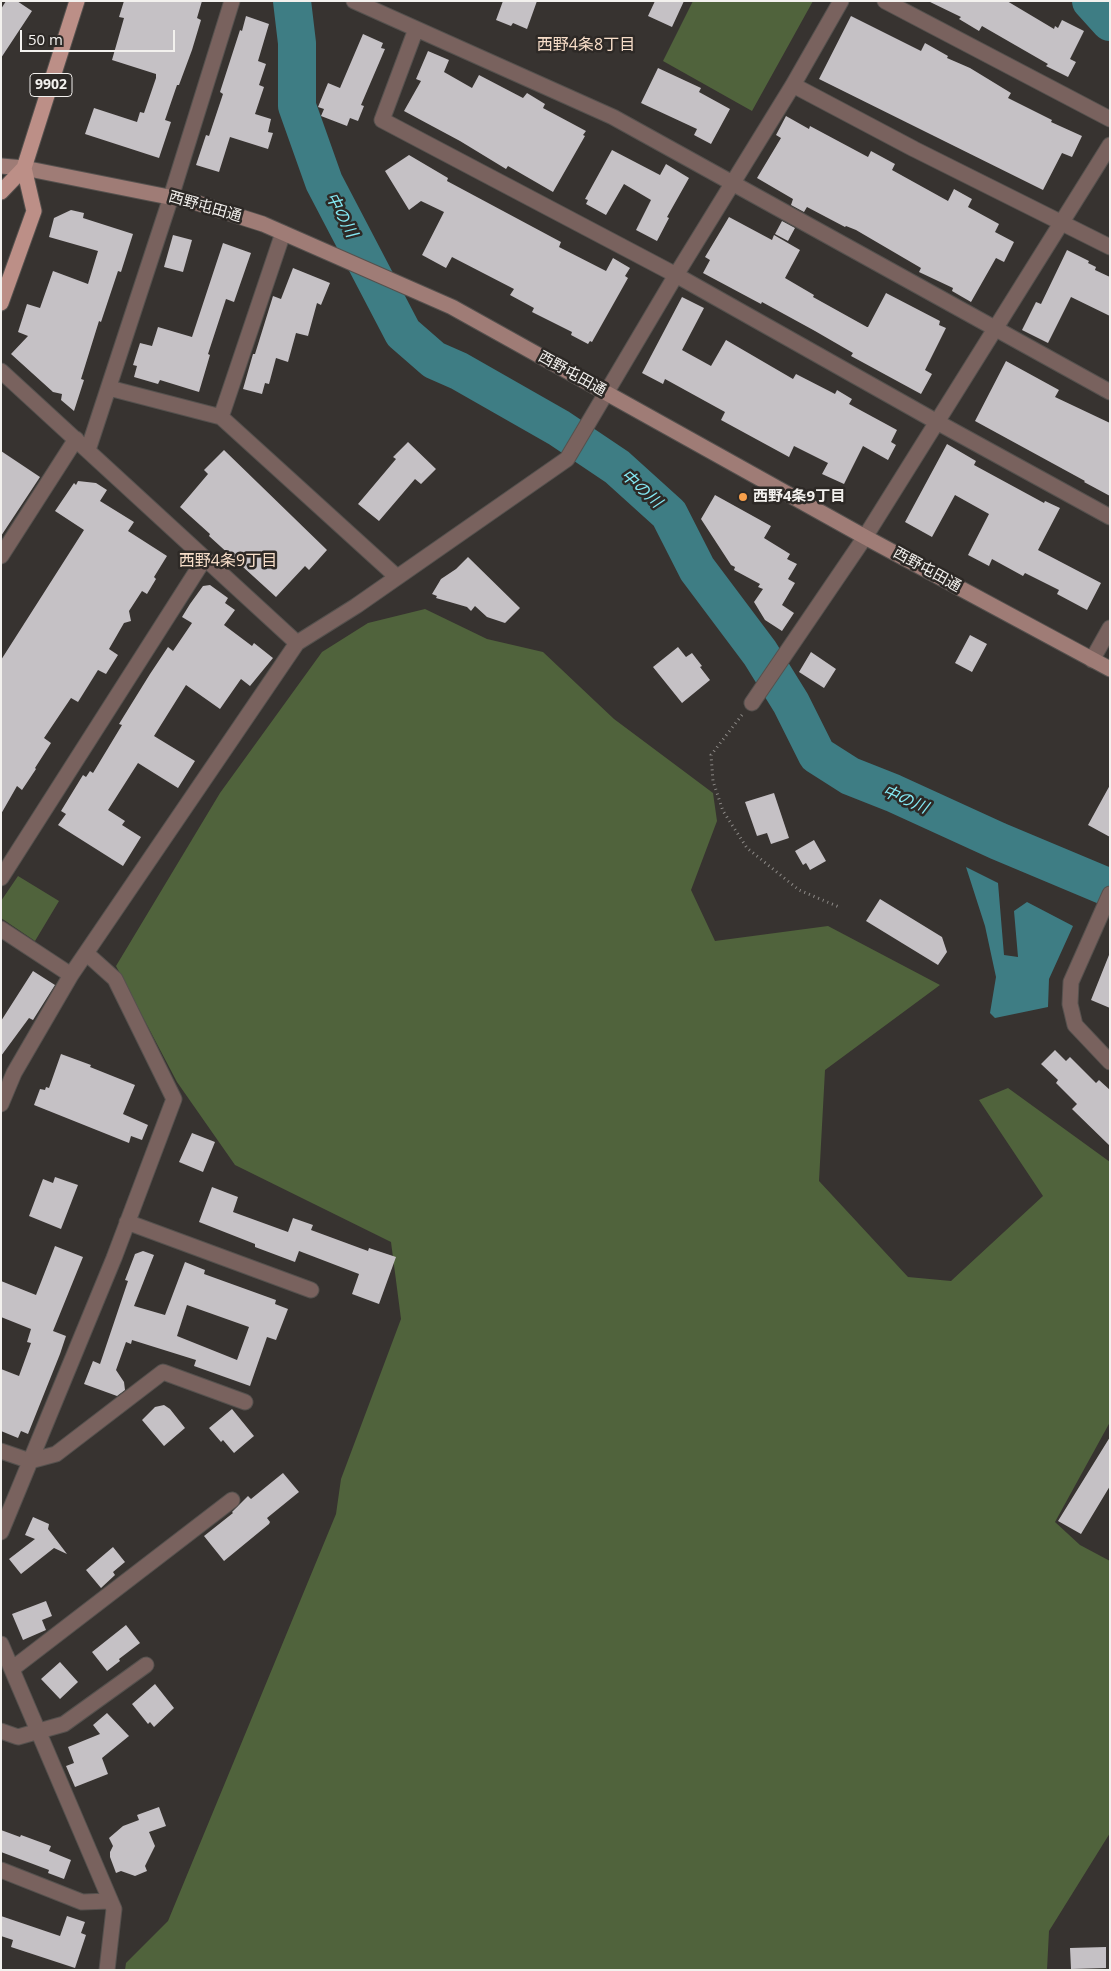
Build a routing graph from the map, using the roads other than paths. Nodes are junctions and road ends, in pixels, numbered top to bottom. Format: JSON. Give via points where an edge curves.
{"nodes":[{"id":1,"x":77,"y":1,"type":"edge"},
{"id":2,"x":232,"y":1,"type":"edge"},
{"id":3,"x":354,"y":1,"type":"edge"},
{"id":4,"x":840,"y":1,"type":"edge"},
{"id":5,"x":885,"y":1,"type":"edge"},
{"id":6,"x":416,"y":29,"type":"junction"},
{"id":7,"x":793,"y":85,"type":"junction"},
{"id":8,"x":1110,"y":119,"type":"edge"},
{"id":9,"x":1110,"y":145,"type":"edge"},
{"id":10,"x":1,"y":166,"type":"edge"},
{"id":11,"x":24,"y":168,"type":"junction"},
{"id":12,"x":733,"y":183,"type":"junction"},
{"id":13,"x":1,"y":192,"type":"edge"},
{"id":14,"x":171,"y":197,"type":"junction"},
{"id":15,"x":1062,"y":221,"type":"junction"},
{"id":16,"x":283,"y":233,"type":"junction"},
{"id":17,"x":1110,"y":246,"type":"edge"},
{"id":18,"x":676,"y":275,"type":"junction"},
{"id":19,"x":1,"y":303,"type":"edge"},
{"id":20,"x":995,"y":329,"type":"junction"},
{"id":21,"x":1,"y":371,"type":"edge"},
{"id":22,"x":110,"y":388,"type":"junction"},
{"id":23,"x":1110,"y":392,"type":"edge"},
{"id":24,"x":606,"y":393,"type":"junction"},
{"id":25,"x":221,"y":417,"type":"junction"},
{"id":26,"x":937,"y":422,"type":"junction"},
{"id":27,"x":76,"y":439,"type":"junction"},
{"id":28,"x":88,"y":450,"type":"junction"},
{"id":29,"x":1110,"y":516,"type":"edge"},
{"id":30,"x":866,"y":537,"type":"junction"},
{"id":31,"x":1,"y":556,"type":"edge"},
{"id":32,"x":205,"y":558,"type":"junction"},
{"id":33,"x":397,"y":578,"type":"junction"},
{"id":34,"x":1110,"y":628,"type":"edge"},
{"id":35,"x":298,"y":643,"type":"junction"},
{"id":36,"x":1092,"y":660,"type":"junction"},
{"id":37,"x":1110,"y":670,"type":"edge"},
{"id":38,"x":752,"y":703,"type":"road end"},
{"id":39,"x":1,"y":878,"type":"edge"},
{"id":40,"x":1110,"y":894,"type":"edge"},
{"id":41,"x":1,"y":930,"type":"edge"},
{"id":42,"x":86,"y":953,"type":"junction"},
{"id":43,"x":71,"y":975,"type":"junction"},
{"id":44,"x":1110,"y":1062,"type":"edge"},
{"id":45,"x":1,"y":1104,"type":"edge"},
{"id":46,"x":127,"y":1222,"type":"junction"},
{"id":47,"x":311,"y":1290,"type":"dead end"},
{"id":48,"x":245,"y":1402,"type":"dead end"},
{"id":49,"x":1,"y":1451,"type":"edge"},
{"id":50,"x":30,"y":1461,"type":"junction"},
{"id":51,"x":232,"y":1500,"type":"dead end"},
{"id":52,"x":1,"y":1532,"type":"edge"},
{"id":53,"x":1,"y":1644,"type":"edge"},
{"id":54,"x":146,"y":1665,"type":"dead end"},
{"id":55,"x":12,"y":1669,"type":"junction"},
{"id":56,"x":1,"y":1731,"type":"edge"},
{"id":57,"x":39,"y":1732,"type":"junction"},
{"id":58,"x":1,"y":1870,"type":"edge"},
{"id":59,"x":110,"y":1901,"type":"junction"},
{"id":60,"x":107,"y":1970,"type":"edge"}],
"edges":[{"from":1,"to":11,"type":"main road","number":"9902"},
{"from":2,"to":14,"type":"street"},
{"from":3,"to":6,"type":"street"},
{"from":4,"to":7,"type":"street"},
{"from":5,"to":8,"type":"street"},
{"from":6,"to":12,"type":"street","via":[[613,118]]},
{"from":6,"to":18,"type":"street","via":[[382,120]]},
{"from":7,"to":12,"type":"street"},
{"from":7,"to":15,"type":"street","via":[[914,149]]},
{"from":9,"to":15,"type":"street"},
{"from":10,"to":11,"type":"street","name":"西野屯田通"},
{"from":11,"to":13,"type":"main road","number":"9902"},
{"from":11,"to":14,"type":"street","name":"西野屯田通"},
{"from":11,"to":19,"type":"main road","via":[[34,212]]},
{"from":12,"to":18,"type":"street"},
{"from":12,"to":20,"type":"street"},
{"from":14,"to":16,"type":"street","name":"西野屯田通"},
{"from":14,"to":22,"type":"street"},
{"from":15,"to":17,"type":"street"},
{"from":15,"to":20,"type":"street"},
{"from":16,"to":24,"type":"street","name":"西野屯田通","via":[[452,307]]},
{"from":16,"to":25,"type":"street"},
{"from":18,"to":24,"type":"street"},
{"from":18,"to":26,"type":"street"},
{"from":20,"to":23,"type":"street"},
{"from":20,"to":26,"type":"street"},
{"from":21,"to":27,"type":"street"},
{"from":22,"to":25,"type":"street"},
{"from":22,"to":28,"type":"street"},
{"from":24,"to":30,"type":"street","name":"西野屯田通"},
{"from":24,"to":33,"type":"street","via":[[567,458]]},
{"from":25,"to":33,"type":"street"},
{"from":26,"to":29,"type":"street"},
{"from":26,"to":30,"type":"street"},
{"from":27,"to":28,"type":"street"},
{"from":27,"to":31,"type":"street"},
{"from":28,"to":32,"type":"street"},
{"from":30,"to":36,"type":"street","name":"西野屯田通"},
{"from":30,"to":38,"type":"street"},
{"from":32,"to":35,"type":"street"},
{"from":32,"to":39,"type":"street"},
{"from":33,"to":35,"type":"street"},
{"from":34,"to":36,"type":"street"},
{"from":35,"to":42,"type":"street"},
{"from":36,"to":37,"type":"street","name":"西野屯田通"},
{"from":40,"to":44,"type":"street","via":[[1071,982],[1070,1004],[1075,1025]]},
{"from":41,"to":43,"type":"street"},
{"from":42,"to":43,"type":"street"},
{"from":42,"to":46,"type":"street","via":[[114,979],[174,1099]]},
{"from":43,"to":45,"type":"street","via":[[14,1073]]},
{"from":46,"to":47,"type":"street"},
{"from":46,"to":50,"type":"street"},
{"from":48,"to":50,"type":"street","via":[[163,1372],[56,1454]]},
{"from":49,"to":50,"type":"street"},
{"from":50,"to":52,"type":"street"},
{"from":51,"to":55,"type":"street"},
{"from":53,"to":55,"type":"street"},
{"from":54,"to":57,"type":"street","via":[[64,1724]]},
{"from":55,"to":57,"type":"street"},
{"from":56,"to":57,"type":"street","via":[[18,1738]]},
{"from":57,"to":59,"type":"street"},
{"from":58,"to":59,"type":"street","via":[[82,1902]]},
{"from":59,"to":60,"type":"street","via":[[114,1909]]}]}
